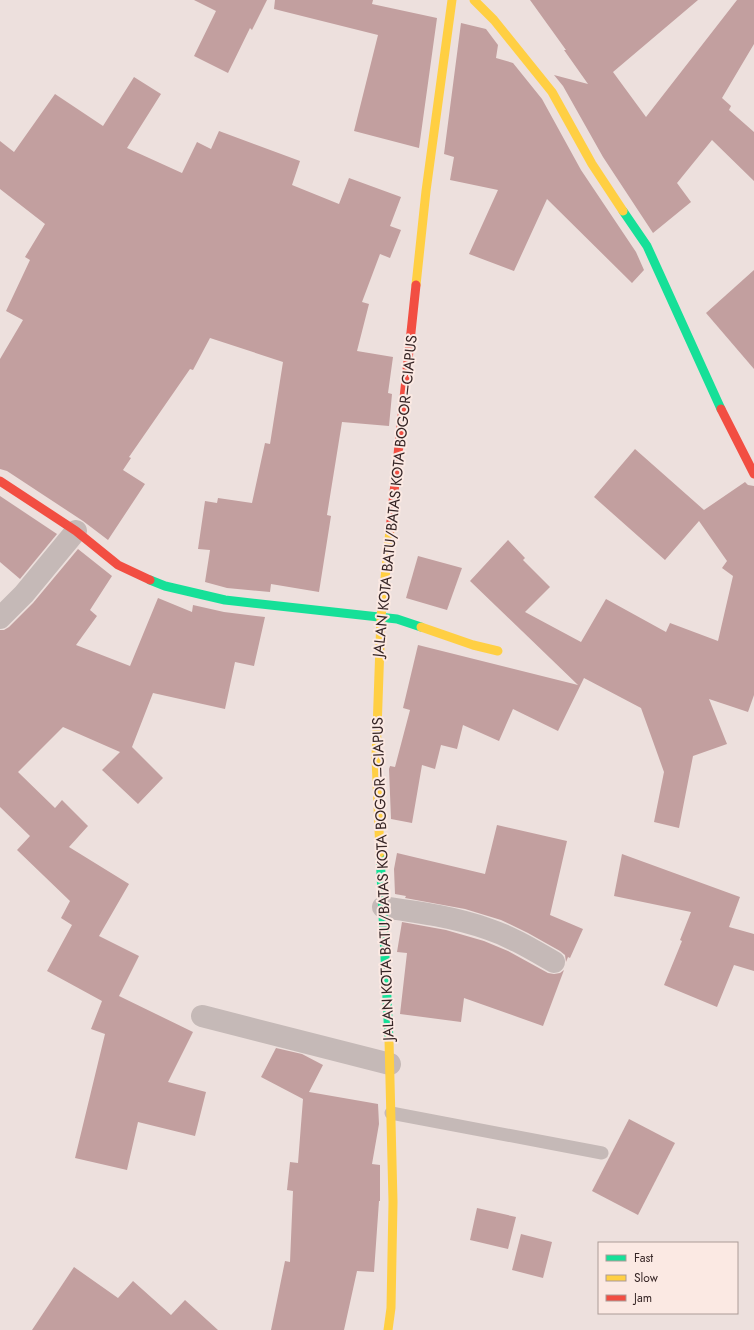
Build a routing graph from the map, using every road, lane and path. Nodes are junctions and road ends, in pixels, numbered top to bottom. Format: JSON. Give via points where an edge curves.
{"nodes":[{"id":1,"x":452,"y":0,"type":"edge"},
{"id":2,"x":474,"y":0,"type":"edge"},
{"id":3,"x":754,"y":474,"type":"edge"},
{"id":4,"x":0,"y":481,"type":"edge"},
{"id":5,"x":76,"y":531,"type":"junction"},
{"id":6,"x":0,"y":618,"type":"edge"},
{"id":7,"x":381,"y":618,"type":"junction"},
{"id":8,"x":498,"y":651,"type":"dead end"},
{"id":9,"x":383,"y":907,"type":"junction"},
{"id":10,"x":554,"y":962,"type":"dead end"},
{"id":11,"x":202,"y":1016,"type":"dead end"},
{"id":12,"x":390,"y":1064,"type":"junction"},
{"id":13,"x":391,"y":1113,"type":"junction"},
{"id":14,"x":602,"y":1153,"type":"dead end"},
{"id":15,"x":388,"y":1330,"type":"edge"}],
"edges":[{"from":1,"to":7,"type":"main road","name":"JALAN KOTA BATU/BATAS KOTA BOGOR–CIAPUS","via":[[426,191]]},
{"from":2,"to":3,"type":"main road","via":[[494,20],[552,92],[592,164],[648,246],[724,416]]},
{"from":4,"to":5,"type":"main road"},
{"from":5,"to":6,"type":"street","via":[[24,594]]},
{"from":5,"to":7,"type":"main road","via":[[118,565],[165,586],[225,600]]},
{"from":7,"to":8,"type":"main road","via":[[397,619]]},
{"from":7,"to":9,"type":"main road","name":"JALAN KOTA BATU/BATAS KOTA BOGOR–CIAPUS","via":[[376,758]]},
{"from":9,"to":10,"type":"street","via":[[426,913],[489,929],[521,943]]},
{"from":9,"to":12,"type":"main road","name":"JALAN KOTA BATU/BATAS KOTA BOGOR–CIAPUS"},
{"from":11,"to":12,"type":"street"},
{"from":12,"to":13,"type":"main road","name":"JALAN KOTA BATU/BATAS KOTA BOGOR–CIAPUS"},
{"from":13,"to":14,"type":"lane"},
{"from":13,"to":15,"type":"main road","name":"JALAN KOTA BATU/BATAS KOTA BOGOR–CIAPUS","via":[[393,1202],[391,1308]]}]}
